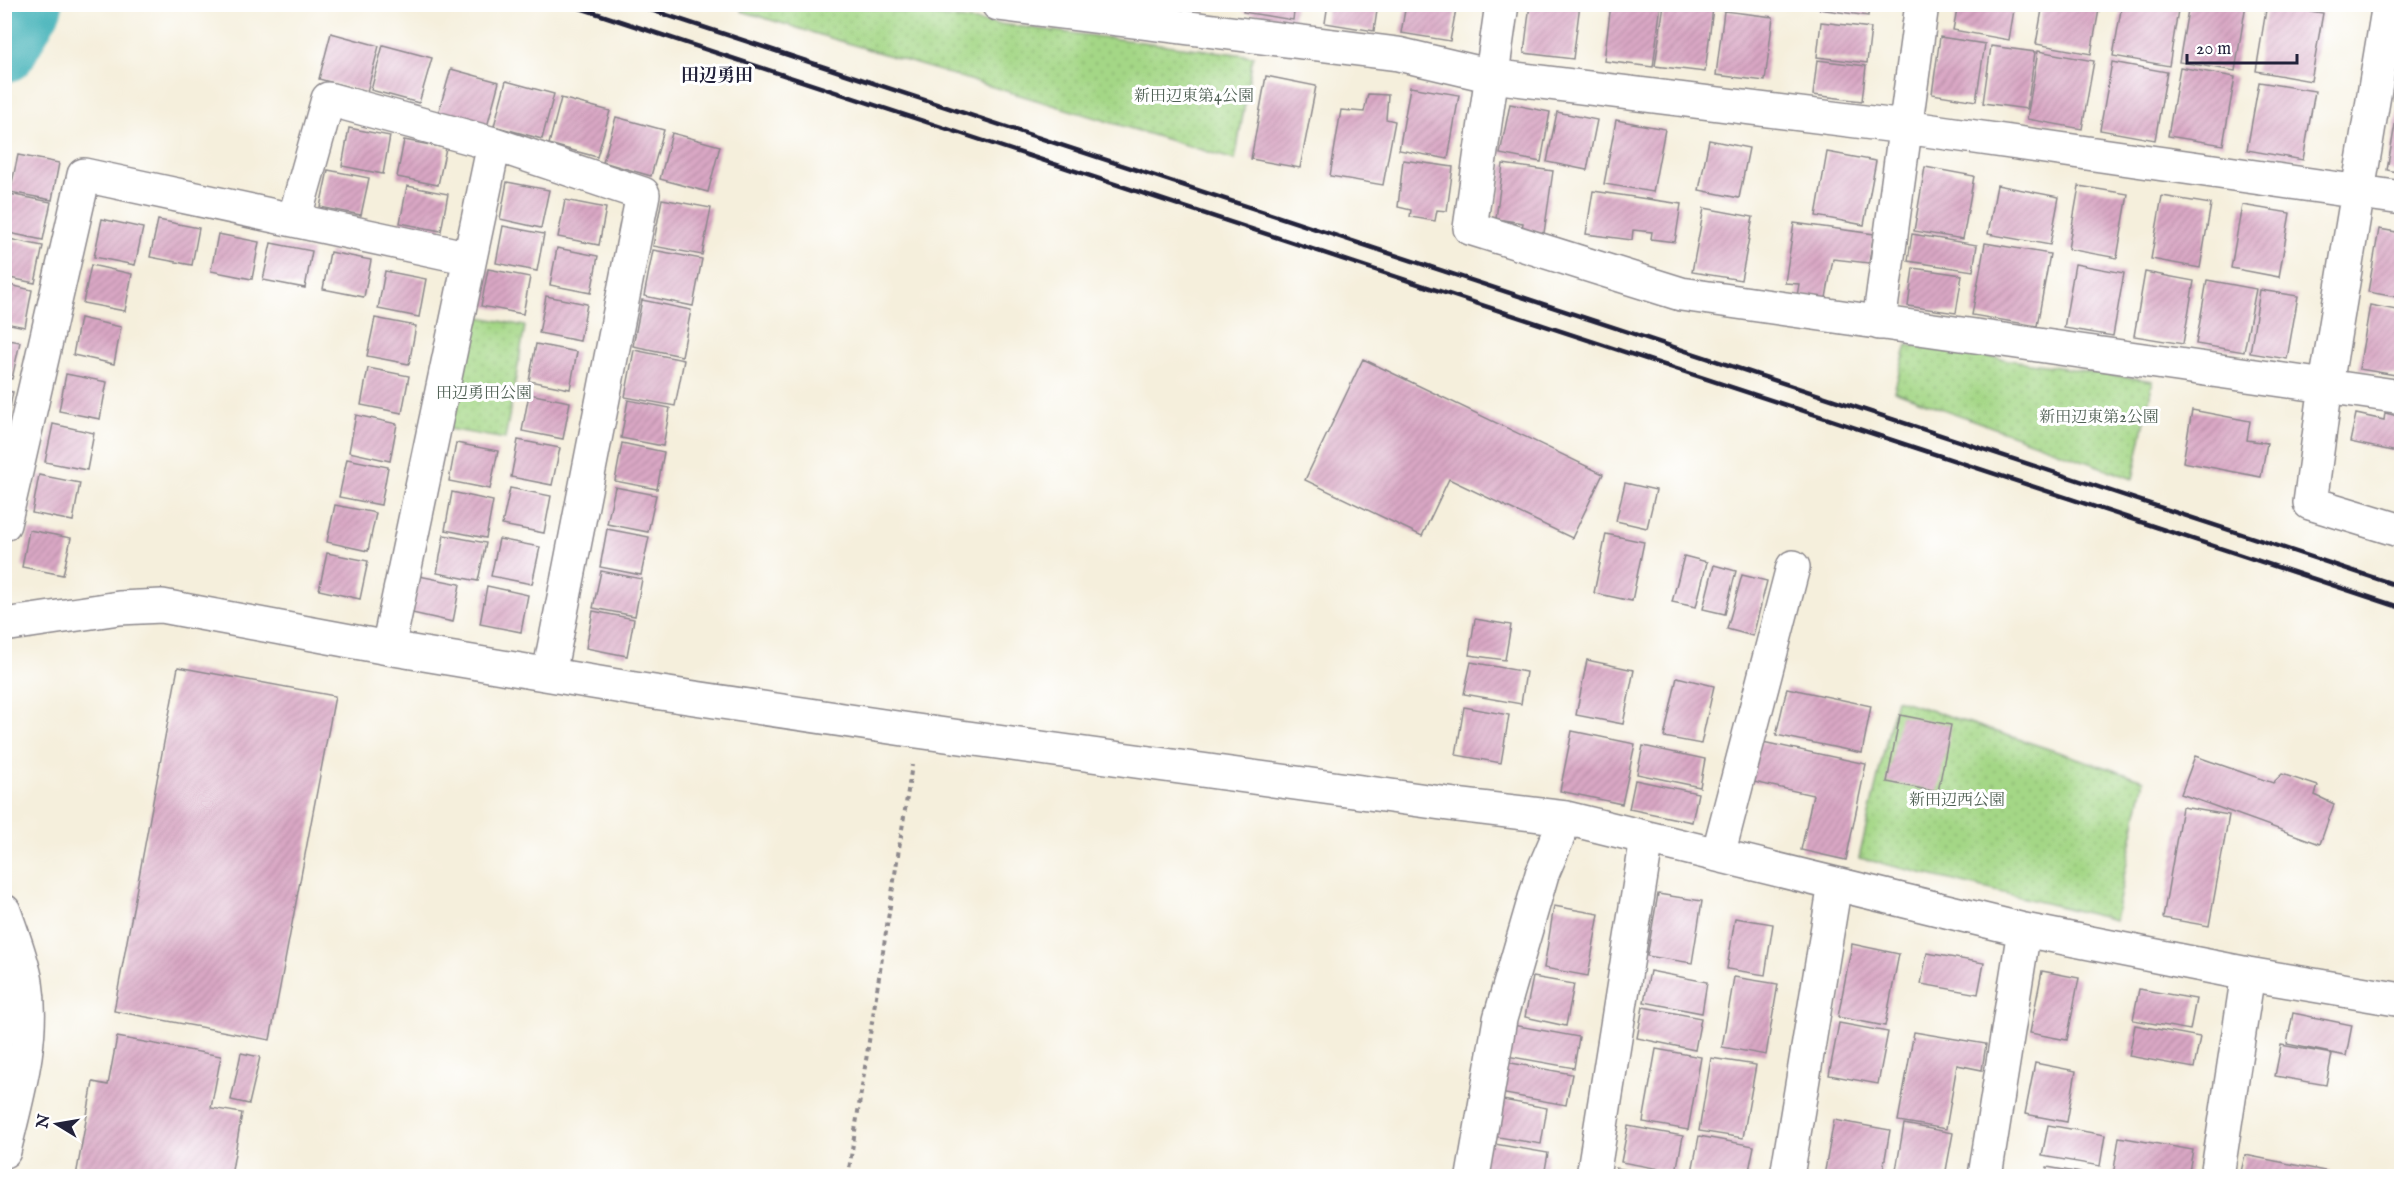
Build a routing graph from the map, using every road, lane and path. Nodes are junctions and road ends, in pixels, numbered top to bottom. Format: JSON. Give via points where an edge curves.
{"nodes":[{"id":1,"x":998,"y":4,"type":"edge"},
{"id":2,"x":1502,"y":4,"type":"edge"},
{"id":3,"x":1922,"y":4,"type":"edge"},
{"id":4,"x":2389,"y":4,"type":"edge"},
{"id":5,"x":1492,"y":76,"type":"junction"},
{"id":6,"x":1905,"y":127,"type":"junction"},
{"id":7,"x":494,"y":144,"type":"junction"},
{"id":8,"x":2358,"y":190,"type":"junction"},
{"id":9,"x":2402,"y":198,"type":"edge"},
{"id":10,"x":294,"y":220,"type":"junction"},
{"id":11,"x":470,"y":258,"type":"junction"},
{"id":12,"x":1879,"y":323,"type":"junction"},
{"id":13,"x":2326,"y":385,"type":"junction"},
{"id":14,"x":2402,"y":398,"type":"edge"},
{"id":15,"x":4,"y":524,"type":"edge"},
{"id":16,"x":2402,"y":531,"type":"edge"},
{"id":17,"x":1793,"y":567,"type":"dead end"},
{"id":18,"x":4,"y":625,"type":"edge"},
{"id":19,"x":388,"y":648,"type":"junction"},
{"id":20,"x":549,"y":674,"type":"junction"},
{"id":21,"x":917,"y":731,"type":"junction"},
{"id":22,"x":1566,"y":818,"type":"junction"},
{"id":23,"x":1647,"y":838,"type":"junction"},
{"id":24,"x":1718,"y":855,"type":"junction"},
{"id":25,"x":1835,"y":884,"type":"junction"},
{"id":26,"x":4,"y":911,"type":"edge"},
{"id":27,"x":2024,"y":930,"type":"junction"},
{"id":28,"x":2248,"y":974,"type":"junction"},
{"id":29,"x":2402,"y":1000,"type":"edge"},
{"id":30,"x":4,"y":1151,"type":"edge"},
{"id":31,"x":848,"y":1176,"type":"edge"},
{"id":32,"x":1473,"y":1176,"type":"edge"},
{"id":33,"x":1593,"y":1176,"type":"edge"},
{"id":34,"x":1787,"y":1176,"type":"edge"},
{"id":35,"x":1985,"y":1176,"type":"edge"},
{"id":36,"x":2217,"y":1176,"type":"edge"}],
"edges":[{"from":1,"to":5,"type":"street","via":[[1398,54]]},
{"from":2,"to":5,"type":"street"},
{"from":3,"to":6,"type":"street"},
{"from":4,"to":8,"type":"street"},
{"from":5,"to":6,"type":"street"},
{"from":5,"to":12,"type":"street","via":[[1470,228],[1681,294]]},
{"from":6,"to":8,"type":"street"},
{"from":6,"to":12,"type":"street"},
{"from":7,"to":10,"type":"street","via":[[328,99]]},
{"from":7,"to":11,"type":"street"},
{"from":7,"to":20,"type":"street","via":[[642,194]]},
{"from":8,"to":9,"type":"street"},
{"from":8,"to":13,"type":"street"},
{"from":10,"to":11,"type":"street"},
{"from":10,"to":15,"type":"street","via":[[84,175]]},
{"from":11,"to":19,"type":"street"},
{"from":12,"to":13,"type":"street"},
{"from":13,"to":14,"type":"street"},
{"from":13,"to":16,"type":"street","via":[[2310,503]]},
{"from":17,"to":24,"type":"street"},
{"from":18,"to":19,"type":"street","via":[[119,608],[162,606]]},
{"from":19,"to":20,"type":"street"},
{"from":20,"to":21,"type":"street"},
{"from":21,"to":22,"type":"street"},
{"from":21,"to":31,"type":"path"},
{"from":22,"to":23,"type":"street"},
{"from":22,"to":32,"type":"street","via":[[1542,874],[1500,1019]]},
{"from":23,"to":24,"type":"street"},
{"from":23,"to":33,"type":"street"},
{"from":24,"to":25,"type":"street"},
{"from":25,"to":27,"type":"street"},
{"from":25,"to":34,"type":"street"},
{"from":26,"to":30,"type":"street","via":[[26,982],[28,1023],[27,1053]]},
{"from":27,"to":28,"type":"street"},
{"from":27,"to":35,"type":"street"},
{"from":28,"to":29,"type":"street"},
{"from":28,"to":36,"type":"street"}]}
